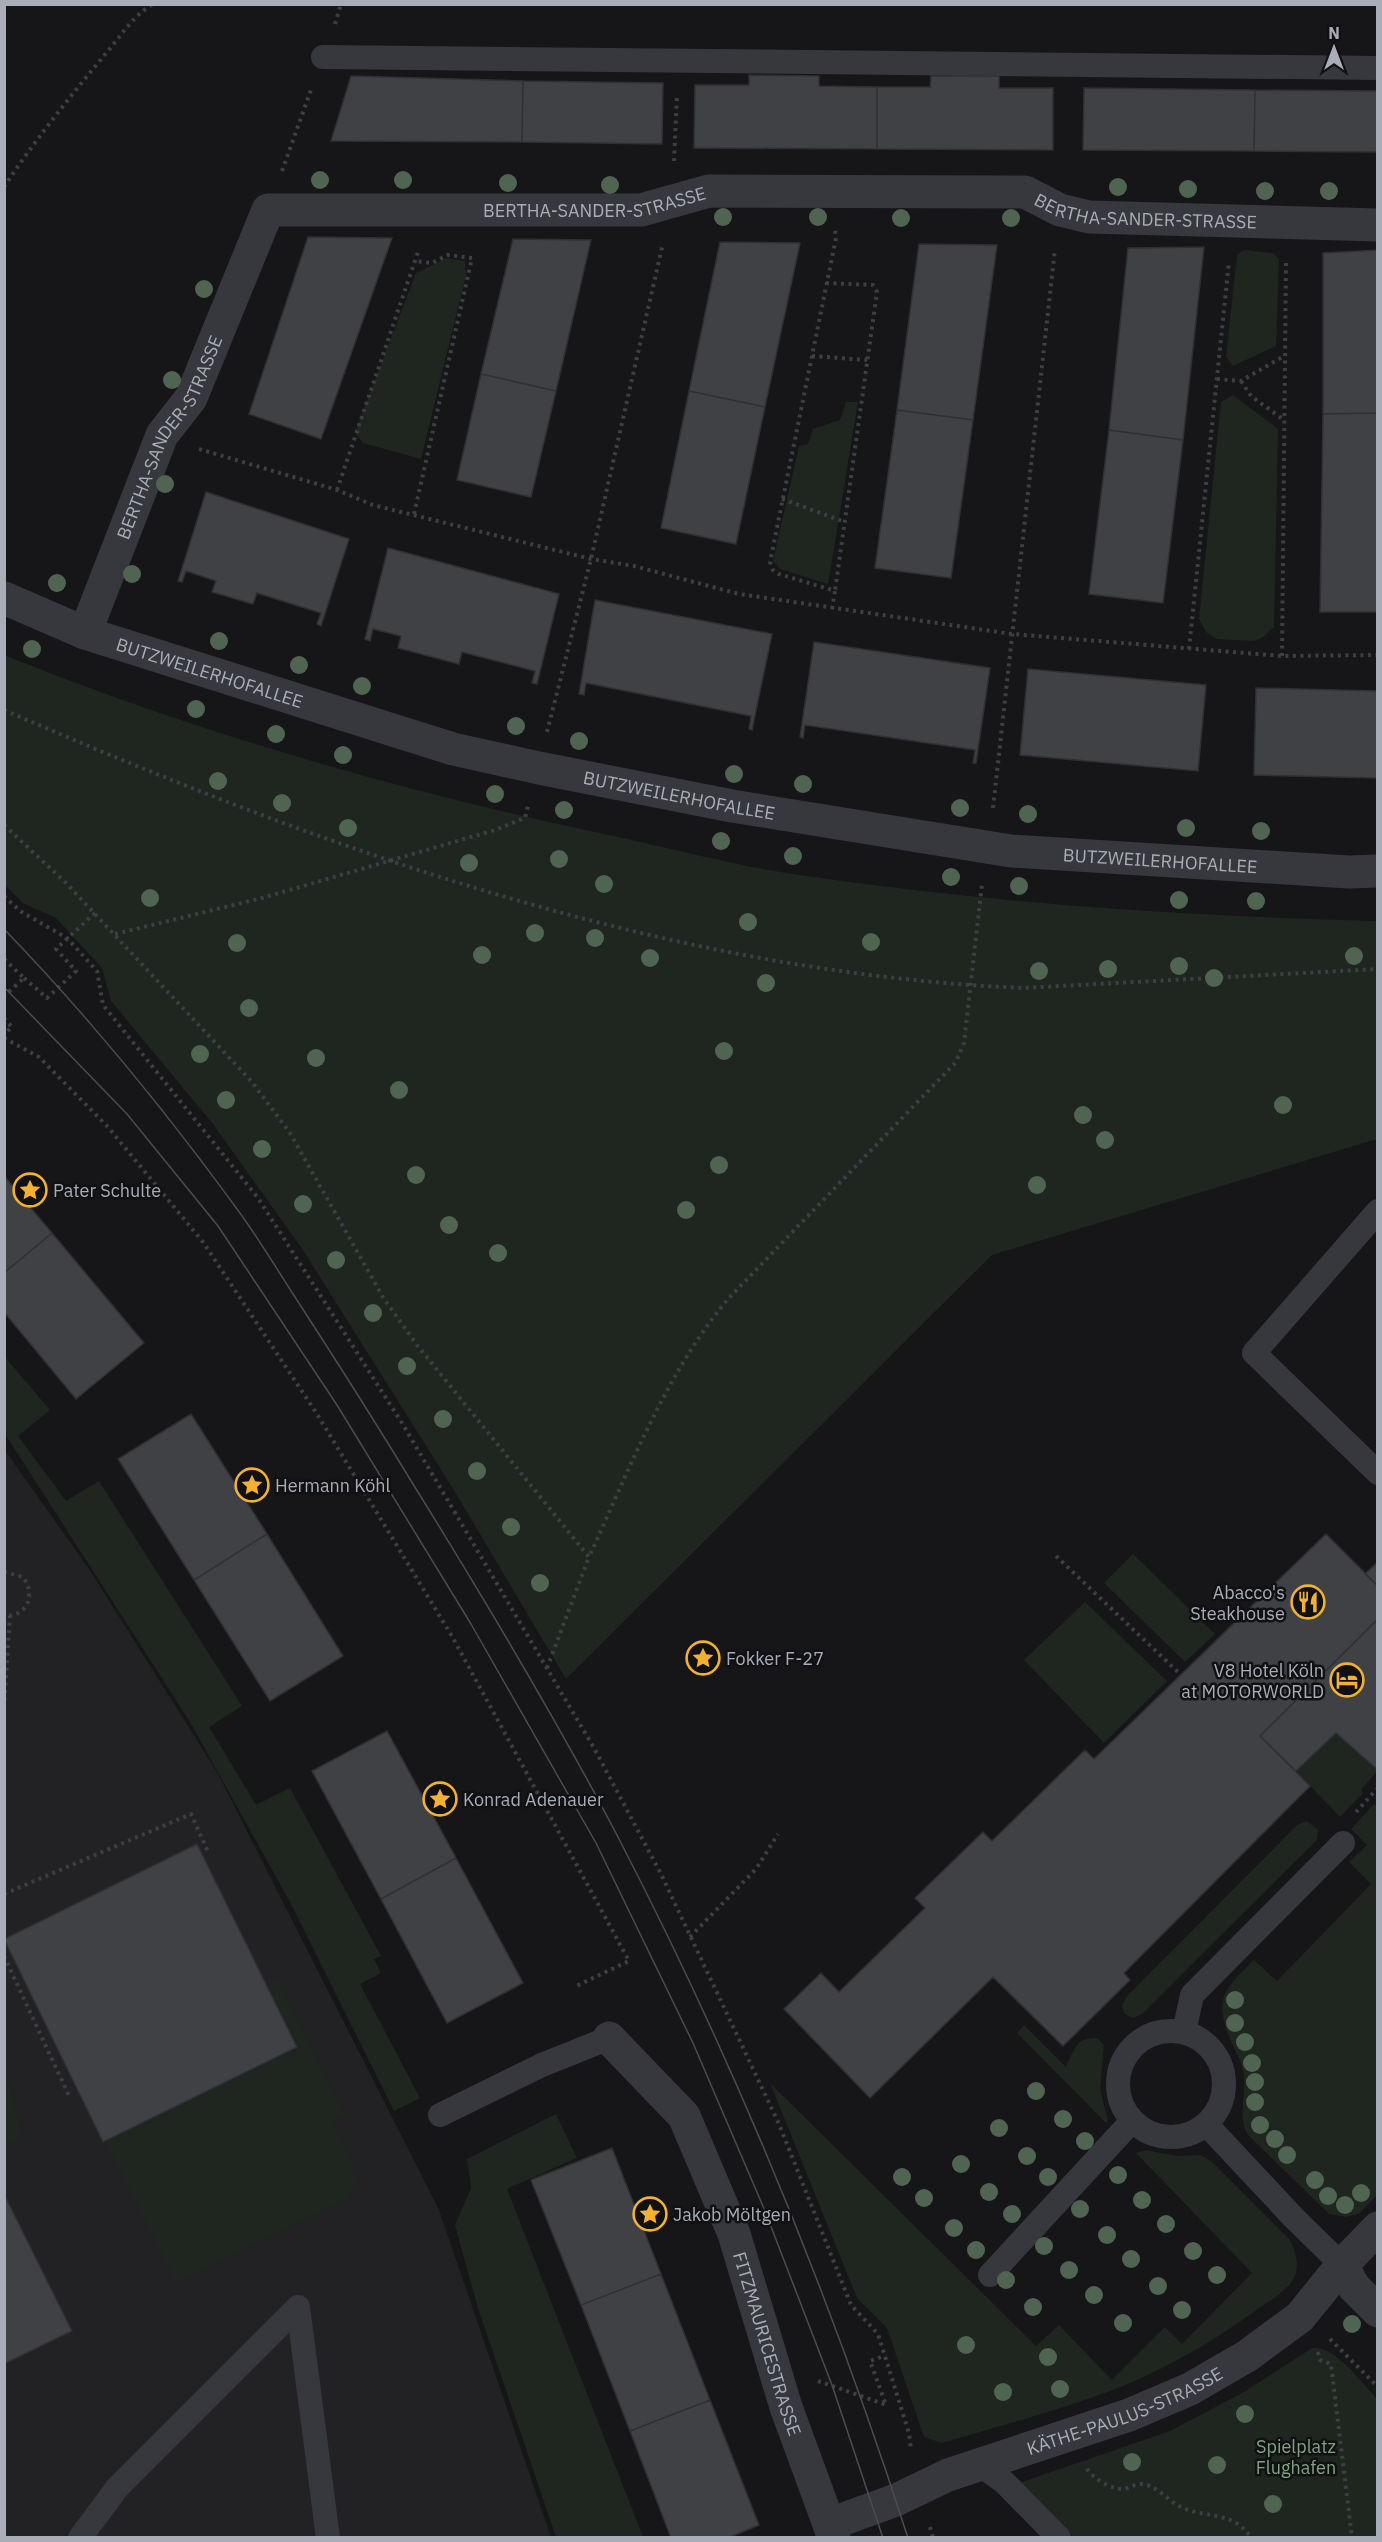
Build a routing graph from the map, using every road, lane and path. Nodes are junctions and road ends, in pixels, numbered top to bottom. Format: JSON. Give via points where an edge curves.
{"nodes":[{"id":1,"x":153,"y":4,"type":"edge"},
{"id":2,"x":341,"y":4,"type":"edge"},
{"id":3,"x":323,"y":57,"type":"junction"},
{"id":4,"x":678,"y":60,"type":"junction"},
{"id":5,"x":1377,"y":68,"type":"edge"},
{"id":6,"x":4,"y":187,"type":"edge"},
{"id":7,"x":831,"y":190,"type":"junction"},
{"id":8,"x":673,"y":200,"type":"junction"},
{"id":9,"x":268,"y":210,"type":"junction"},
{"id":10,"x":432,"y":210,"type":"junction"},
{"id":11,"x":1060,"y":210,"type":"junction"},
{"id":12,"x":1233,"y":221,"type":"junction"},
{"id":13,"x":1286,"y":223,"type":"junction"},
{"id":14,"x":1377,"y":225,"type":"edge"},
{"id":15,"x":415,"y":261,"type":"junction"},
{"id":16,"x":826,"y":283,"type":"junction"},
{"id":17,"x":1285,"y":355,"type":"junction"},
{"id":18,"x":812,"y":356,"type":"junction"},
{"id":19,"x":867,"y":360,"type":"junction"},
{"id":20,"x":1217,"y":379,"type":"junction"},
{"id":21,"x":1241,"y":381,"type":"junction"},
{"id":22,"x":1284,"y":420,"type":"junction"},
{"id":23,"x":162,"y":435,"type":"junction"},
{"id":24,"x":337,"y":490,"type":"junction"},
{"id":25,"x":782,"y":500,"type":"junction"},
{"id":26,"x":414,"y":514,"type":"junction"},
{"id":27,"x":845,"y":522,"type":"junction"},
{"id":28,"x":591,"y":560,"type":"junction"},
{"id":29,"x":835,"y":591,"type":"junction"},
{"id":30,"x":4,"y":598,"type":"edge"},
{"id":31,"x":832,"y":609,"type":"junction"},
{"id":32,"x":84,"y":633,"type":"junction"},
{"id":33,"x":1012,"y":634,"type":"junction"},
{"id":34,"x":1189,"y":649,"type":"junction"},
{"id":35,"x":1377,"y":655,"type":"edge"},
{"id":36,"x":1282,"y":656,"type":"junction"},
{"id":37,"x":4,"y":710,"type":"edge"},
{"id":38,"x":539,"y":768,"type":"junction"},
{"id":39,"x":4,"y":825,"type":"edge"},
{"id":40,"x":987,"y":847,"type":"junction"},
{"id":41,"x":390,"y":861,"type":"junction"},
{"id":42,"x":1377,"y":872,"type":"edge"},
{"id":43,"x":4,"y":896,"type":"edge"},
{"id":44,"x":980,"y":898,"type":"dead end"},
{"id":45,"x":95,"y":914,"type":"junction"},
{"id":46,"x":114,"y":934,"type":"junction"},
{"id":47,"x":67,"y":938,"type":"junction"},
{"id":48,"x":4,"y":959,"type":"edge"},
{"id":49,"x":1377,"y":969,"type":"edge"},
{"id":50,"x":24,"y":978,"type":"junction"},
{"id":51,"x":970,"y":986,"type":"junction"},
{"id":52,"x":4,"y":996,"type":"edge"},
{"id":53,"x":4,"y":1018,"type":"edge"},
{"id":54,"x":4,"y":1036,"type":"edge"},
{"id":55,"x":1377,"y":1211,"type":"edge"},
{"id":56,"x":1377,"y":1473,"type":"edge"},
{"id":57,"x":1056,"y":1556,"type":"dead end"},
{"id":58,"x":589,"y":1557,"type":"junction"},
{"id":59,"x":4,"y":1572,"type":"edge"},
{"id":60,"x":7,"y":1616,"type":"edge"},
{"id":61,"x":547,"y":1668,"type":"junction"},
{"id":62,"x":1180,"y":1674,"type":"dead end"},
{"id":63,"x":4,"y":1708,"type":"edge"},
{"id":64,"x":778,"y":1833,"type":"dead end"},
{"id":65,"x":1343,"y":1843,"type":"dead end"},
{"id":66,"x":209,"y":1854,"type":"dead end"},
{"id":67,"x":4,"y":1894,"type":"edge"},
{"id":68,"x":690,"y":1937,"type":"junction"},
{"id":69,"x":4,"y":1956,"type":"edge"},
{"id":70,"x":574,"y":1987,"type":"dead end"},
{"id":71,"x":1184,"y":2032,"type":"junction"},
{"id":72,"x":609,"y":2038,"type":"joint"},
{"id":73,"x":70,"y":2098,"type":"dead end"},
{"id":74,"x":440,"y":2115,"type":"dead end"},
{"id":75,"x":1132,"y":2121,"type":"junction"},
{"id":76,"x":1206,"y":2124,"type":"junction"},
{"id":77,"x":1377,"y":2228,"type":"edge"},
{"id":78,"x":1342,"y":2265,"type":"junction"},
{"id":79,"x":990,"y":2275,"type":"dead end"},
{"id":80,"x":1377,"y":2312,"type":"edge"},
{"id":81,"x":1317,"y":2347,"type":"dead end"},
{"id":82,"x":884,"y":2356,"type":"junction"},
{"id":83,"x":815,"y":2380,"type":"dead end"},
{"id":84,"x":1097,"y":2462,"type":"dead end"},
{"id":85,"x":978,"y":2464,"type":"junction"},
{"id":86,"x":920,"y":2489,"type":"junction"},
{"id":87,"x":832,"y":2531,"type":"edge"},
{"id":88,"x":80,"y":2538,"type":"edge"},
{"id":89,"x":328,"y":2538,"type":"edge"},
{"id":90,"x":1059,"y":2538,"type":"edge"},
{"id":91,"x":1251,"y":2538,"type":"edge"},
{"id":92,"x":1352,"y":2538,"type":"edge"}],
"edges":[{"from":1,"to":6,"type":"path","via":[[141,11]]},
{"from":2,"to":3,"type":"path"},
{"from":3,"to":4,"type":"lane"},
{"from":3,"to":9,"type":"path"},
{"from":4,"to":5,"type":"lane"},
{"from":4,"to":8,"type":"path"},
{"from":7,"to":8,"type":"street","name":"BERTHA-SANDER-STRASSE","via":[[709,191]]},
{"from":7,"to":11,"type":"street","name":"BERTHA-SANDER-STRASSE","via":[[1025,192]]},
{"from":7,"to":16,"type":"path","via":[[836,238]]},
{"from":8,"to":10,"type":"street","name":"BERTHA-SANDER-STRASSE","via":[[641,210]]},
{"from":8,"to":28,"type":"path"},
{"from":9,"to":10,"type":"street","name":"BERTHA-SANDER-STRASSE"},
{"from":9,"to":23,"type":"street","name":"BERTHA-SANDER-STRASSE","via":[[191,398]]},
{"from":10,"to":15,"type":"path"},
{"from":11,"to":12,"type":"street","name":"BERTHA-SANDER-STRASSE","via":[[1089,217]]},
{"from":11,"to":33,"type":"path"},
{"from":12,"to":13,"type":"street","name":"BERTHA-SANDER-STRASSE"},
{"from":12,"to":20,"type":"path"},
{"from":13,"to":14,"type":"street","name":"BERTHA-SANDER-STRASSE"},
{"from":13,"to":17,"type":"path"},
{"from":15,"to":24,"type":"path"},
{"from":15,"to":26,"type":"path","via":[[432,263],[448,255],[472,258]]},
{"from":16,"to":18,"type":"path"},
{"from":16,"to":19,"type":"path","via":[[873,285],[877,292]]},
{"from":17,"to":21,"type":"path"},
{"from":17,"to":22,"type":"path"},
{"from":18,"to":19,"type":"path"},
{"from":18,"to":25,"type":"path"},
{"from":19,"to":27,"type":"path"},
{"from":20,"to":21,"type":"path"},
{"from":20,"to":34,"type":"path"},
{"from":21,"to":22,"type":"path","via":[[1251,396]]},
{"from":22,"to":36,"type":"path"},
{"from":23,"to":24,"type":"path"},
{"from":23,"to":32,"type":"street","name":"BERTHA-SANDER-STRASSE"},
{"from":24,"to":26,"type":"path","via":[[373,505]]},
{"from":25,"to":27,"type":"path"},
{"from":25,"to":29,"type":"path","via":[[770,562],[773,570]]},
{"from":26,"to":28,"type":"path"},
{"from":27,"to":29,"type":"path"},
{"from":28,"to":31,"type":"path","via":[[634,566],[739,594]]},
{"from":28,"to":38,"type":"path"},
{"from":29,"to":31,"type":"path"},
{"from":30,"to":32,"type":"street","name":"BUTZWEILERHOFALLEE"},
{"from":31,"to":33,"type":"path"},
{"from":32,"to":38,"type":"street","name":"BUTZWEILERHOFALLEE","via":[[453,749]]},
{"from":33,"to":34,"type":"path"},
{"from":33,"to":40,"type":"path"},
{"from":34,"to":36,"type":"path"},
{"from":35,"to":36,"type":"path"},
{"from":37,"to":41,"type":"path","via":[[132,766]]},
{"from":38,"to":40,"type":"street","name":"BUTZWEILERHOFALLEE","via":[[732,806]]},
{"from":38,"to":41,"type":"path","via":[[525,818]]},
{"from":39,"to":45,"type":"path"},
{"from":40,"to":42,"type":"street","name":"BUTZWEILERHOFALLEE"},
{"from":41,"to":46,"type":"path","via":[[262,898]]},
{"from":41,"to":51,"type":"path","via":[[612,926],[740,956]]},
{"from":43,"to":47,"type":"path","via":[[20,911]]},
{"from":44,"to":51,"type":"path"},
{"from":45,"to":46,"type":"path"},
{"from":45,"to":47,"type":"path"},
{"from":46,"to":58,"type":"path","via":[[252,1082],[290,1133],[384,1299],[410,1336]]},
{"from":47,"to":50,"type":"path","via":[[56,949],[75,970],[47,998]]},
{"from":47,"to":61,"type":"path","via":[[97,970],[104,1005],[258,1198],[402,1423]]},
{"from":48,"to":50,"type":"path"},
{"from":49,"to":51,"type":"path","via":[[1023,988]]},
{"from":50,"to":52,"type":"path"},
{"from":51,"to":58,"type":"path","via":[[964,1043],[956,1062],[702,1330],[644,1437]]},
{"from":53,"to":54,"type":"path","via":[[12,1027]]},
{"from":54,"to":70,"type":"path","via":[[39,1057],[107,1126],[202,1242],[317,1414],[453,1638],[629,1960]]},
{"from":55,"to":56,"type":"lane","via":[[1254,1353]]},
{"from":57,"to":62,"type":"path"},
{"from":58,"to":61,"type":"path"},
{"from":59,"to":60,"type":"path","via":[[23,1577],[30,1590],[23,1610]]},
{"from":60,"to":63,"type":"path"},
{"from":61,"to":68,"type":"path","via":[[661,1874]]},
{"from":64,"to":68,"type":"path","via":[[756,1869]]},
{"from":65,"to":71,"type":"lane","via":[[1192,1995]]},
{"from":66,"to":67,"type":"path","via":[[191,1814]]},
{"from":68,"to":82,"type":"path","via":[[779,2124],[851,2305],[878,2334]]},
{"from":69,"to":73,"type":"path"},
{"from":71,"to":75,"type":"lane","via":[[1164,2031],[1145,2036],[1130,2048],[1120,2066],[1117,2085],[1121,2105]]},
{"from":71,"to":76,"type":"lane","via":[[1212,2049],[1224,2079],[1224,2096]]},
{"from":72,"to":74,"type":"lane","via":[[542,2065]]},
{"from":72,"to":87,"type":"street","name":"FITZMAURICESTRASSE","via":[[684,2116],[734,2234],[786,2407]]},
{"from":75,"to":76,"type":"lane","via":[[1149,2133],[1169,2138],[1189,2135]]},
{"from":75,"to":79,"type":"lane"},
{"from":76,"to":78,"type":"lane"},
{"from":77,"to":78,"type":"street","name":"KÄTHE-PAULUS-STRASSE"},
{"from":78,"to":80,"type":"street","via":[[1354,2288]]},
{"from":78,"to":85,"type":"street","name":"KÄTHE-PAULUS-STRASSE","via":[[1300,2317],[1246,2356],[1190,2389],[1129,2415]]},
{"from":81,"to":92,"type":"path","via":[[1320,2360],[1331,2364]]},
{"from":82,"to":83,"type":"path","via":[[870,2361],[886,2404]]},
{"from":82,"to":86,"type":"path","via":[[909,2433]]},
{"from":84,"to":91,"type":"path","via":[[1087,2469],[1094,2479],[1123,2489],[1141,2484],[1155,2489],[1191,2512],[1242,2524]]},
{"from":85,"to":86,"type":"street","name":"KÄTHE-PAULUS-STRASSE"},
{"from":85,"to":90,"type":"lane","via":[[1004,2482]]},
{"from":86,"to":87,"type":"street","name":"KÄTHE-PAULUS-STRASSE"},
{"from":88,"to":89,"type":"lane","via":[[117,2488],[298,2307]]}]}
